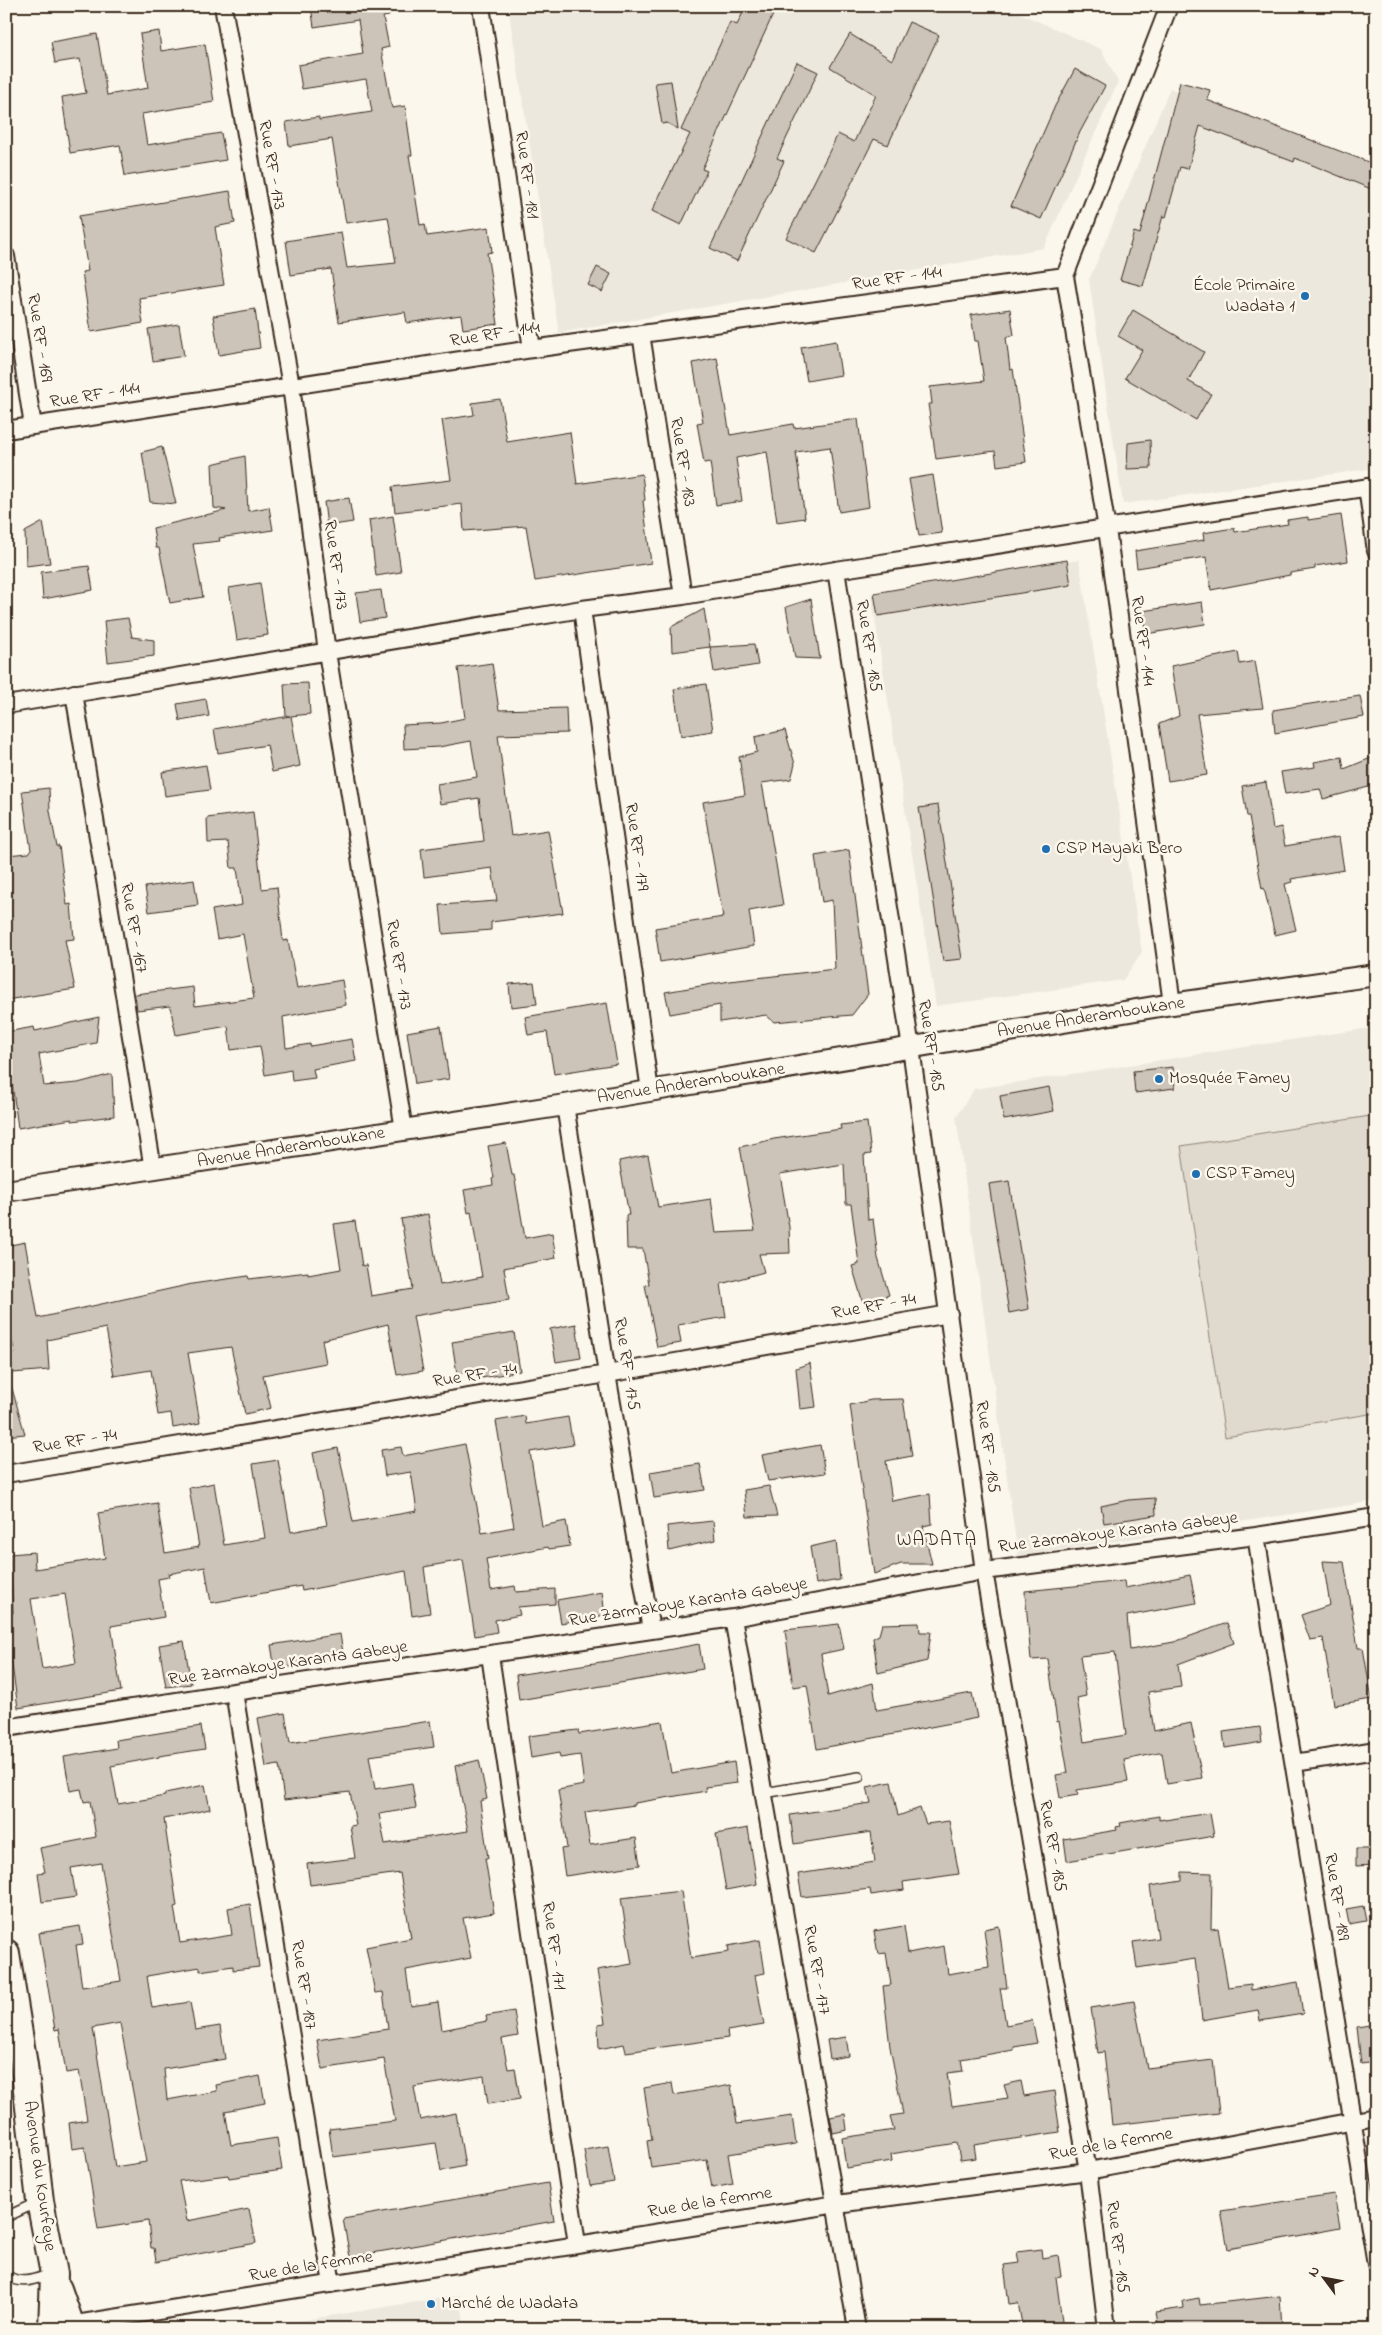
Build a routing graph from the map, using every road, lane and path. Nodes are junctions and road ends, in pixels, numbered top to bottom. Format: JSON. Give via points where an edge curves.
{"nodes":[{"id":1,"x":223,"y":6,"type":"edge"},
{"id":2,"x":481,"y":6,"type":"edge"},
{"id":3,"x":1170,"y":6,"type":"edge"},
{"id":4,"x":6,"y":256,"type":"edge"},
{"id":5,"x":1065,"y":276,"type":"junction"},
{"id":6,"x":641,"y":334,"type":"junction"},
{"id":7,"x":532,"y":349,"type":"junction"},
{"id":8,"x":290,"y":386,"type":"junction"},
{"id":9,"x":33,"y":426,"type":"junction"},
{"id":10,"x":6,"y":430,"type":"edge"},
{"id":11,"x":1371,"y":487,"type":"edge"},
{"id":12,"x":1107,"y":528,"type":"junction"},
{"id":13,"x":1376,"y":551,"type":"edge"},
{"id":14,"x":836,"y":570,"type":"junction"},
{"id":15,"x":683,"y":596,"type":"junction"},
{"id":16,"x":582,"y":609,"type":"junction"},
{"id":17,"x":327,"y":652,"type":"junction"},
{"id":18,"x":74,"y":694,"type":"junction"},
{"id":19,"x":6,"y":705,"type":"edge"},
{"id":20,"x":1376,"y":975,"type":"edge"},
{"id":21,"x":1172,"y":1004,"type":"junction"},
{"id":22,"x":911,"y":1048,"type":"junction"},
{"id":23,"x":650,"y":1091,"type":"junction"},
{"id":24,"x":565,"y":1105,"type":"junction"},
{"id":25,"x":404,"y":1130,"type":"junction"},
{"id":26,"x":154,"y":1169,"type":"junction"},
{"id":27,"x":6,"y":1191,"type":"edge"},
{"id":28,"x":949,"y":1314,"type":"junction"},
{"id":29,"x":607,"y":1374,"type":"junction"},
{"id":30,"x":6,"y":1474,"type":"edge"},
{"id":31,"x":1376,"y":1517,"type":"edge"},
{"id":32,"x":1256,"y":1536,"type":"junction"},
{"id":33,"x":984,"y":1571,"type":"junction"},
{"id":34,"x":733,"y":1618,"type":"junction"},
{"id":35,"x":651,"y":1630,"type":"junction"},
{"id":36,"x":490,"y":1655,"type":"junction"},
{"id":37,"x":234,"y":1692,"type":"junction"},
{"id":38,"x":6,"y":1728,"type":"edge"},
{"id":39,"x":1376,"y":1750,"type":"edge"},
{"id":40,"x":1294,"y":1763,"type":"junction"},
{"id":41,"x":859,"y":1777,"type":"dead end"},
{"id":42,"x":764,"y":1793,"type":"junction"},
{"id":43,"x":6,"y":1953,"type":"edge"},
{"id":44,"x":15,"y":2066,"type":"edge"},
{"id":45,"x":1376,"y":2118,"type":"edge"},
{"id":46,"x":1352,"y":2122,"type":"junction"},
{"id":47,"x":1088,"y":2171,"type":"junction"},
{"id":48,"x":40,"y":2201,"type":"junction"},
{"id":49,"x":837,"y":2204,"type":"junction"},
{"id":50,"x":6,"y":2217,"type":"edge"},
{"id":51,"x":577,"y":2244,"type":"junction"},
{"id":52,"x":1376,"y":2264,"type":"edge"},
{"id":53,"x":6,"y":2275,"type":"edge"},
{"id":54,"x":54,"y":2277,"type":"junction"},
{"id":55,"x":332,"y":2284,"type":"junction"},
{"id":56,"x":60,"y":2328,"type":"edge"},
{"id":57,"x":857,"y":2329,"type":"edge"},
{"id":58,"x":1108,"y":2329,"type":"edge"}],
"edges":[{"from":1,"to":8,"type":"street","name":"Rue RF - 173"},
{"from":2,"to":7,"type":"street","name":"Rue RF - 181"},
{"from":3,"to":5,"type":"street"},
{"from":4,"to":9,"type":"street","name":"Rue RF - 169"},
{"from":5,"to":6,"type":"street","name":"Rue RF - 144"},
{"from":5,"to":12,"type":"street","name":"Rue RF - 144"},
{"from":6,"to":7,"type":"street","name":"Rue RF - 144"},
{"from":6,"to":15,"type":"street","name":"Rue RF - 183"},
{"from":7,"to":8,"type":"street","name":"Rue RF - 144"},
{"from":8,"to":9,"type":"street","name":"Rue RF - 144"},
{"from":8,"to":17,"type":"street","name":"Rue RF - 173"},
{"from":9,"to":10,"type":"street","name":"Rue RF - 144"},
{"from":11,"to":12,"type":"street"},
{"from":11,"to":13,"type":"street"},
{"from":12,"to":14,"type":"street"},
{"from":12,"to":21,"type":"street","name":"Rue RF - 144"},
{"from":14,"to":15,"type":"street"},
{"from":14,"to":22,"type":"street","name":"Rue RF - 185"},
{"from":15,"to":16,"type":"street"},
{"from":16,"to":17,"type":"street"},
{"from":16,"to":23,"type":"street","name":"Rue RF - 179"},
{"from":17,"to":18,"type":"street"},
{"from":17,"to":25,"type":"street","name":"Rue RF - 173"},
{"from":18,"to":19,"type":"street"},
{"from":18,"to":26,"type":"street","name":"Rue RF - 167"},
{"from":20,"to":21,"type":"street","name":"Avenue Anderamboukane"},
{"from":21,"to":22,"type":"street","name":"Avenue Anderamboukane"},
{"from":22,"to":23,"type":"street","name":"Avenue Anderamboukane"},
{"from":22,"to":28,"type":"street","name":"Rue RF - 185"},
{"from":23,"to":24,"type":"street","name":"Avenue Anderamboukane"},
{"from":24,"to":25,"type":"street","name":"Avenue Anderamboukane"},
{"from":24,"to":29,"type":"street","name":"Rue RF - 175"},
{"from":25,"to":26,"type":"street","name":"Avenue Anderamboukane"},
{"from":26,"to":27,"type":"street","name":"Avenue Anderamboukane"},
{"from":28,"to":29,"type":"street","name":"Rue RF - 74"},
{"from":28,"to":33,"type":"street","name":"Rue RF - 185"},
{"from":29,"to":30,"type":"street","name":"Rue RF - 74"},
{"from":29,"to":35,"type":"street","name":"Rue RF - 175"},
{"from":31,"to":32,"type":"street","name":"Rue Zarmakoye Karanta Gabeye"},
{"from":32,"to":33,"type":"street","name":"Rue Zarmakoye Karanta Gabeye"},
{"from":32,"to":40,"type":"street","name":"Rue RF - 189"},
{"from":33,"to":34,"type":"street","name":"Rue Zarmakoye Karanta Gabeye"},
{"from":33,"to":47,"type":"street","name":"Rue RF - 185"},
{"from":34,"to":35,"type":"street","name":"Rue Zarmakoye Karanta Gabeye"},
{"from":34,"to":42,"type":"street","name":"Rue RF - 177"},
{"from":35,"to":36,"type":"street","name":"Rue Zarmakoye Karanta Gabeye"},
{"from":36,"to":37,"type":"street","name":"Rue Zarmakoye Karanta Gabeye"},
{"from":36,"to":51,"type":"street","name":"Rue RF - 171"},
{"from":37,"to":38,"type":"street","name":"Rue Zarmakoye Karanta Gabeye"},
{"from":37,"to":55,"type":"street","name":"Rue RF - 187"},
{"from":39,"to":40,"type":"street"},
{"from":40,"to":46,"type":"street","name":"Rue RF - 189"},
{"from":41,"to":42,"type":"lane"},
{"from":42,"to":49,"type":"street","name":"Rue RF - 177"},
{"from":43,"to":44,"type":"main road","name":"Avenue du Kourfeye"},
{"from":44,"to":48,"type":"main road","name":"Avenue du Kourfeye"},
{"from":45,"to":46,"type":"street","name":"Rue de la femme"},
{"from":46,"to":47,"type":"street","name":"Rue de la femme"},
{"from":46,"to":52,"type":"street","name":"Rue RF - 189"},
{"from":47,"to":49,"type":"street","name":"Rue de la femme"},
{"from":47,"to":58,"type":"street","name":"Rue RF - 185"},
{"from":48,"to":50,"type":"lane"},
{"from":48,"to":54,"type":"main road","name":"Avenue du Kourfeye"},
{"from":49,"to":51,"type":"street","name":"Rue de la femme"},
{"from":49,"to":57,"type":"street","name":"Rue RF - 177"},
{"from":51,"to":55,"type":"street","name":"Rue de la femme"},
{"from":53,"to":54,"type":"lane","via":[[24,2282]]},
{"from":54,"to":56,"type":"main road","name":"Avenue du Kourfeye"},
{"from":55,"to":56,"type":"street","name":"Rue de la femme"}]}
